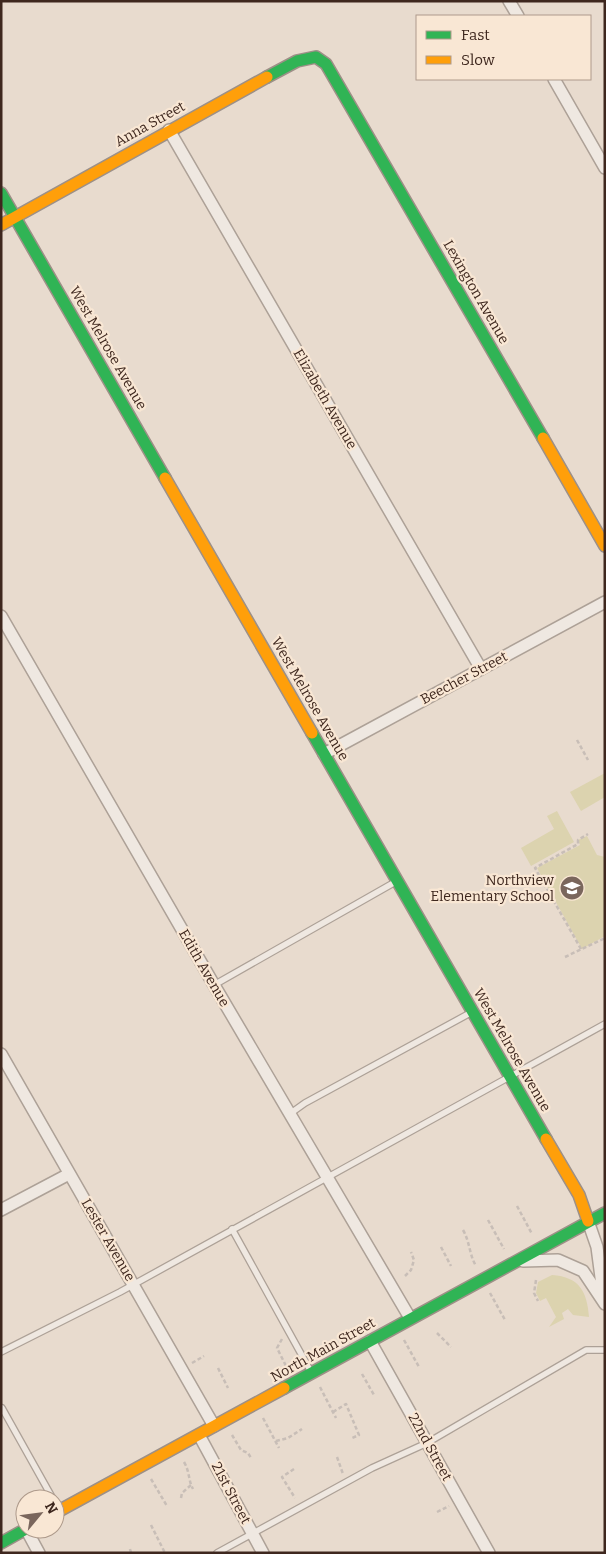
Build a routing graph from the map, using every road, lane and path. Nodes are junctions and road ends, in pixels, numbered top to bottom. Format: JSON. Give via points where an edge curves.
{"nodes":[{"id":1,"x":509,"y":1,"type":"edge"},
{"id":2,"x":517,"y":15,"type":"edge"},
{"id":3,"x":316,"y":57,"type":"joint"},
{"id":4,"x":555,"y":80,"type":"edge"},
{"id":5,"x":169,"y":130,"type":"junction"},
{"id":6,"x":605,"y":168,"type":"edge"},
{"id":7,"x":1,"y":193,"type":"edge"},
{"id":8,"x":15,"y":217,"type":"junction"},
{"id":9,"x":1,"y":225,"type":"edge"},
{"id":10,"x":605,"y":546,"type":"edge"},
{"id":11,"x":605,"y":602,"type":"edge"},
{"id":12,"x":1,"y":616,"type":"edge"},
{"id":13,"x":481,"y":669,"type":"junction"},
{"id":14,"x":577,"y":740,"type":"dead end"},
{"id":15,"x":324,"y":754,"type":"junction"},
{"id":16,"x":588,"y":760,"type":"dead end"},
{"id":17,"x":588,"y":834,"type":"dead end"},
{"id":18,"x":397,"y":881,"type":"junction"},
{"id":19,"x":605,"y":938,"type":"edge"},
{"id":20,"x":581,"y":950,"type":"junction"},
{"id":21,"x":565,"y":957,"type":"dead end"},
{"id":22,"x":214,"y":985,"type":"junction"},
{"id":23,"x":472,"y":1012,"type":"junction"},
{"id":24,"x":605,"y":1024,"type":"edge"},
{"id":25,"x":2,"y":1058,"type":"edge"},
{"id":26,"x":510,"y":1076,"type":"junction"},
{"id":27,"x":291,"y":1113,"type":"junction"},
{"id":28,"x":69,"y":1174,"type":"junction"},
{"id":29,"x":328,"y":1176,"type":"junction"},
{"id":30,"x":517,"y":1206,"type":"dead end"},
{"id":31,"x":1,"y":1210,"type":"edge"},
{"id":32,"x":605,"y":1213,"type":"edge"},
{"id":33,"x":488,"y":1220,"type":"dead end"},
{"id":34,"x":588,"y":1221,"type":"junction"},
{"id":35,"x":232,"y":1229,"type":"junction"},
{"id":36,"x":463,"y":1230,"type":"dead end"},
{"id":37,"x":441,"y":1247,"type":"dead end"},
{"id":38,"x":540,"y":1248,"type":"junction"},
{"id":39,"x":411,"y":1252,"type":"dead end"},
{"id":40,"x":514,"y":1262,"type":"junction"},
{"id":41,"x":451,"y":1266,"type":"dead end"},
{"id":42,"x":405,"y":1276,"type":"dead end"},
{"id":43,"x":483,"y":1279,"type":"junction"},
{"id":44,"x":536,"y":1280,"type":"dead end"},
{"id":45,"x":134,"y":1284,"type":"junction"},
{"id":46,"x":538,"y":1301,"type":"dead end"},
{"id":47,"x":605,"y":1304,"type":"edge"},
{"id":48,"x":410,"y":1318,"type":"junction"},
{"id":49,"x":505,"y":1320,"type":"dead end"},
{"id":50,"x":396,"y":1326,"type":"junction"},
{"id":51,"x":280,"y":1332,"type":"dead end"},
{"id":52,"x":437,"y":1333,"type":"dead end"},
{"id":53,"x":370,"y":1341,"type":"junction"},
{"id":54,"x":451,"y":1347,"type":"dead end"},
{"id":55,"x":605,"y":1350,"type":"edge"},
{"id":56,"x":1,"y":1352,"type":"edge"},
{"id":57,"x":218,"y":1368,"type":"dead end"},
{"id":58,"x":419,"y":1368,"type":"dead end"},
{"id":59,"x":312,"y":1373,"type":"junction"},
{"id":60,"x":362,"y":1374,"type":"dead end"},
{"id":61,"x":295,"y":1382,"type":"junction"},
{"id":62,"x":228,"y":1388,"type":"dead end"},
{"id":63,"x":324,"y":1395,"type":"dead end"},
{"id":64,"x":374,"y":1395,"type":"dead end"},
{"id":65,"x":2,"y":1408,"type":"edge"},
{"id":66,"x":333,"y":1412,"type":"junction"},
{"id":67,"x":336,"y":1418,"type":"dead end"},
{"id":68,"x":214,"y":1426,"type":"junction"},
{"id":69,"x":268,"y":1427,"type":"dead end"},
{"id":70,"x":302,"y":1429,"type":"dead end"},
{"id":71,"x":199,"y":1435,"type":"junction"},
{"id":72,"x":352,"y":1438,"type":"dead end"},
{"id":73,"x":276,"y":1441,"type":"junction"},
{"id":74,"x":237,"y":1443,"type":"dead end"},
{"id":75,"x":427,"y":1443,"type":"junction"},
{"id":76,"x":176,"y":1447,"type":"junction"},
{"id":77,"x":279,"y":1448,"type":"dead end"},
{"id":78,"x":337,"y":1457,"type":"dead end"},
{"id":79,"x":251,"y":1458,"type":"dead end"},
{"id":80,"x":143,"y":1465,"type":"junction"},
{"id":81,"x":294,"y":1469,"type":"dead end"},
{"id":82,"x":337,"y":1477,"type":"dead end"},
{"id":83,"x":191,"y":1485,"type":"junction"},
{"id":84,"x":47,"y":1489,"type":"edge"},
{"id":85,"x":194,"y":1489,"type":"dead end"},
{"id":86,"x":181,"y":1498,"type":"dead end"},
{"id":87,"x":302,"y":1498,"type":"dead end"},
{"id":88,"x":65,"y":1505,"type":"edge"},
{"id":89,"x":167,"y":1506,"type":"dead end"},
{"id":90,"x":151,"y":1525,"type":"dead end"},
{"id":91,"x":252,"y":1533,"type":"junction"},
{"id":92,"x":15,"y":1535,"type":"edge"},
{"id":93,"x":31,"y":1539,"type":"edge"},
{"id":94,"x":1,"y":1542,"type":"edge"},
{"id":95,"x":39,"y":1553,"type":"edge"},
{"id":96,"x":164,"y":1553,"type":"edge"},
{"id":97,"x":217,"y":1553,"type":"edge"},
{"id":98,"x":263,"y":1553,"type":"edge"},
{"id":99,"x":489,"y":1553,"type":"edge"}],
"edges":[{"from":1,"to":2,"type":"street"},
{"from":3,"to":5,"type":"street","name":"Anna Street","via":[[297,61]]},
{"from":3,"to":10,"type":"street","name":"Lexington Avenue","via":[[326,64]]},
{"from":4,"to":6,"type":"street"},
{"from":5,"to":8,"type":"street","name":"Anna Street"},
{"from":5,"to":13,"type":"street","name":"Elizabeth Avenue"},
{"from":7,"to":8,"type":"street","name":"West Melrose Avenue"},
{"from":8,"to":9,"type":"street","name":"Anna Street"},
{"from":8,"to":15,"type":"street","name":"West Melrose Avenue"},
{"from":11,"to":13,"type":"street","name":"Beecher Street"},
{"from":12,"to":22,"type":"street","name":"Edith Avenue"},
{"from":13,"to":15,"type":"street","name":"Beecher Street"},
{"from":14,"to":16,"type":"path"},
{"from":15,"to":18,"type":"street","name":"West Melrose Avenue"},
{"from":17,"to":20,"type":"path","via":[[578,840],[578,844],[535,868]]},
{"from":18,"to":22,"type":"lane"},
{"from":18,"to":23,"type":"street","name":"West Melrose Avenue"},
{"from":19,"to":20,"type":"path"},
{"from":20,"to":21,"type":"path"},
{"from":22,"to":27,"type":"street","name":"Edith Avenue"},
{"from":23,"to":26,"type":"street","name":"West Melrose Avenue"},
{"from":23,"to":27,"type":"lane"},
{"from":24,"to":26,"type":"lane"},
{"from":25,"to":28,"type":"street","name":"Lester Avenue"},
{"from":26,"to":29,"type":"lane"},
{"from":26,"to":34,"type":"street","name":"West Melrose Avenue","via":[[579,1195]]},
{"from":27,"to":29,"type":"street","name":"Edith Avenue"},
{"from":28,"to":31,"type":"street"},
{"from":28,"to":45,"type":"street","name":"Lester Avenue"},
{"from":29,"to":35,"type":"lane"},
{"from":29,"to":48,"type":"street","name":"Edith Avenue"},
{"from":30,"to":38,"type":"path"},
{"from":32,"to":34,"type":"street","name":"North Main Street"},
{"from":33,"to":40,"type":"path"},
{"from":34,"to":38,"type":"street","name":"North Main Street"},
{"from":34,"to":47,"type":"street","via":[[597,1247]]},
{"from":35,"to":45,"type":"lane"},
{"from":35,"to":59,"type":"lane"},
{"from":36,"to":43,"type":"path","via":[[469,1242],[470,1255]]},
{"from":37,"to":41,"type":"path"},
{"from":38,"to":40,"type":"street","name":"North Main Street"},
{"from":39,"to":42,"type":"path","via":[[414,1260]]},
{"from":40,"to":43,"type":"street","name":"North Main Street"},
{"from":40,"to":47,"type":"street","via":[[558,1260],[583,1271]]},
{"from":43,"to":48,"type":"street","name":"North Main Street"},
{"from":43,"to":49,"type":"path"},
{"from":44,"to":46,"type":"path","via":[[534,1293]]},
{"from":45,"to":56,"type":"lane"},
{"from":45,"to":68,"type":"street","name":"Lester Avenue"},
{"from":48,"to":50,"type":"street","name":"North Main Street"},
{"from":50,"to":53,"type":"street","name":"North Main Street"},
{"from":50,"to":58,"type":"path"},
{"from":51,"to":61,"type":"path","via":[[282,1338],[277,1348]]},
{"from":52,"to":54,"type":"path"},
{"from":53,"to":59,"type":"street","name":"North Main Street"},
{"from":53,"to":75,"type":"street","name":"22nd Street"},
{"from":55,"to":75,"type":"lane","via":[[586,1350]]},
{"from":57,"to":62,"type":"path"},
{"from":59,"to":61,"type":"street","name":"North Main Street"},
{"from":60,"to":64,"type":"path"},
{"from":61,"to":68,"type":"street","name":"North Main Street"},
{"from":63,"to":66,"type":"path"},
{"from":65,"to":84,"type":"lane"},
{"from":66,"to":67,"type":"path"},
{"from":66,"to":72,"type":"path","via":[[346,1404],[359,1435]]},
{"from":68,"to":71,"type":"street","name":"North Main Street"},
{"from":69,"to":73,"type":"path"},
{"from":70,"to":73,"type":"path"},
{"from":71,"to":76,"type":"street","name":"North Main Street"},
{"from":71,"to":91,"type":"street","name":"21st Street"},
{"from":73,"to":77,"type":"path"},
{"from":74,"to":79,"type":"path"},
{"from":75,"to":91,"type":"lane","via":[[372,1468]]},
{"from":75,"to":99,"type":"street","name":"22nd Street"},
{"from":76,"to":80,"type":"street","name":"North Main Street"},
{"from":76,"to":83,"type":"path","via":[[189,1470]]},
{"from":78,"to":82,"type":"path","via":[[343,1469]]},
{"from":80,"to":88,"type":"street","name":"North Main Street"},
{"from":80,"to":89,"type":"path"},
{"from":81,"to":87,"type":"path","via":[[282,1477],[294,1498]]},
{"from":83,"to":85,"type":"path"},
{"from":83,"to":86,"type":"path"},
{"from":90,"to":96,"type":"path"},
{"from":91,"to":97,"type":"lane"},
{"from":91,"to":98,"type":"street","name":"21st Street"},
{"from":92,"to":94,"type":"street"},
{"from":93,"to":95,"type":"street"}]}
